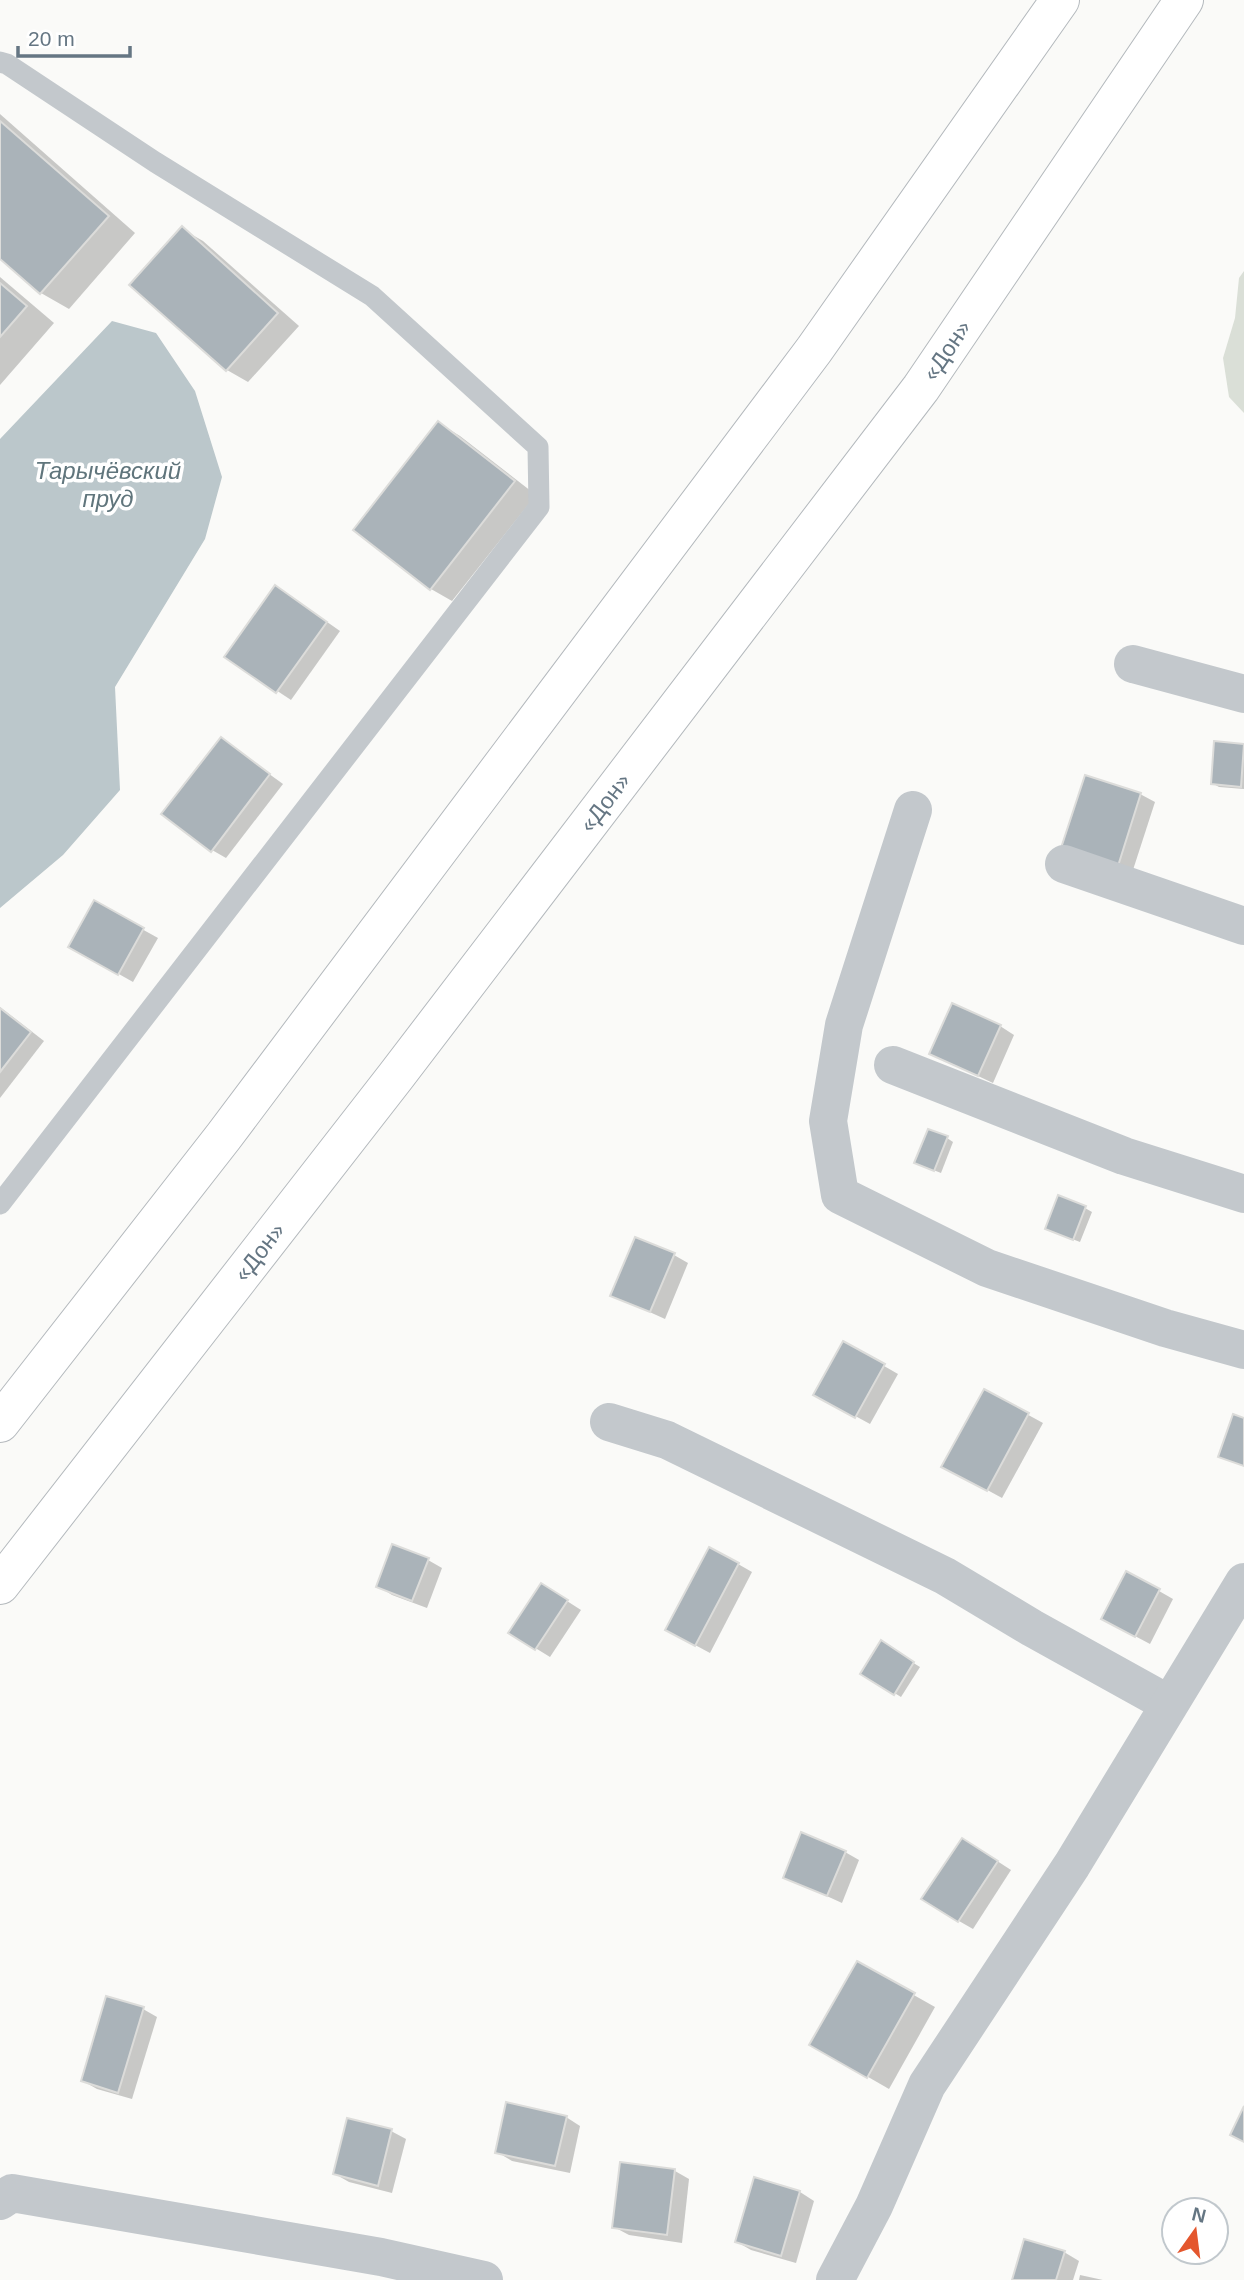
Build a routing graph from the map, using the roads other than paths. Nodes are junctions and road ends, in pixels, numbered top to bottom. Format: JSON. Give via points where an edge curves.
{"nodes":[{"id":1,"x":1060,"y":0,"type":"edge"},
{"id":2,"x":1184,"y":0,"type":"edge"},
{"id":3,"x":0,"y":62,"type":"edge"},
{"id":4,"x":1133,"y":664,"type":"dead end"},
{"id":5,"x":1244,"y":694,"type":"edge"},
{"id":6,"x":913,"y":810,"type":"dead end"},
{"id":7,"x":1064,"y":864,"type":"dead end"},
{"id":8,"x":1244,"y":926,"type":"edge"},
{"id":9,"x":893,"y":1065,"type":"dead end"},
{"id":10,"x":1244,"y":1194,"type":"edge"},
{"id":11,"x":0,"y":1204,"type":"edge"},
{"id":12,"x":1244,"y":1350,"type":"edge"},
{"id":13,"x":609,"y":1422,"type":"dead end"},
{"id":14,"x":0,"y":1423,"type":"edge"},
{"id":15,"x":1244,"y":1582,"type":"edge"},
{"id":16,"x":0,"y":1585,"type":"edge"},
{"id":17,"x":1169,"y":1704,"type":"junction"},
{"id":18,"x":0,"y":2201,"type":"edge"},
{"id":19,"x":382,"y":2268,"type":"edge"},
{"id":20,"x":484,"y":2280,"type":"edge"},
{"id":21,"x":835,"y":2280,"type":"edge"}],
"edges":[{"from":1,"to":14,"type":"highway","via":[[814,350],[224,1136]]},
{"from":2,"to":16,"type":"highway","name":"«Дон»","via":[[921,388]]},
{"from":3,"to":11,"type":"lane","via":[[372,296],[538,447],[539,507]]},
{"from":4,"to":5,"type":"street"},
{"from":6,"to":12,"type":"street","via":[[844,1025],[828,1121],[840,1195],[987,1268]]},
{"from":7,"to":8,"type":"street"},
{"from":9,"to":10,"type":"street","via":[[1124,1156]]},
{"from":13,"to":17,"type":"street","via":[[667,1440],[945,1576]]},
{"from":15,"to":17,"type":"street"},
{"from":17,"to":21,"type":"street","via":[[1072,1865],[928,2085]]},
{"from":18,"to":19,"type":"street","via":[[12,2193]]},
{"from":19,"to":20,"type":"street"}]}
